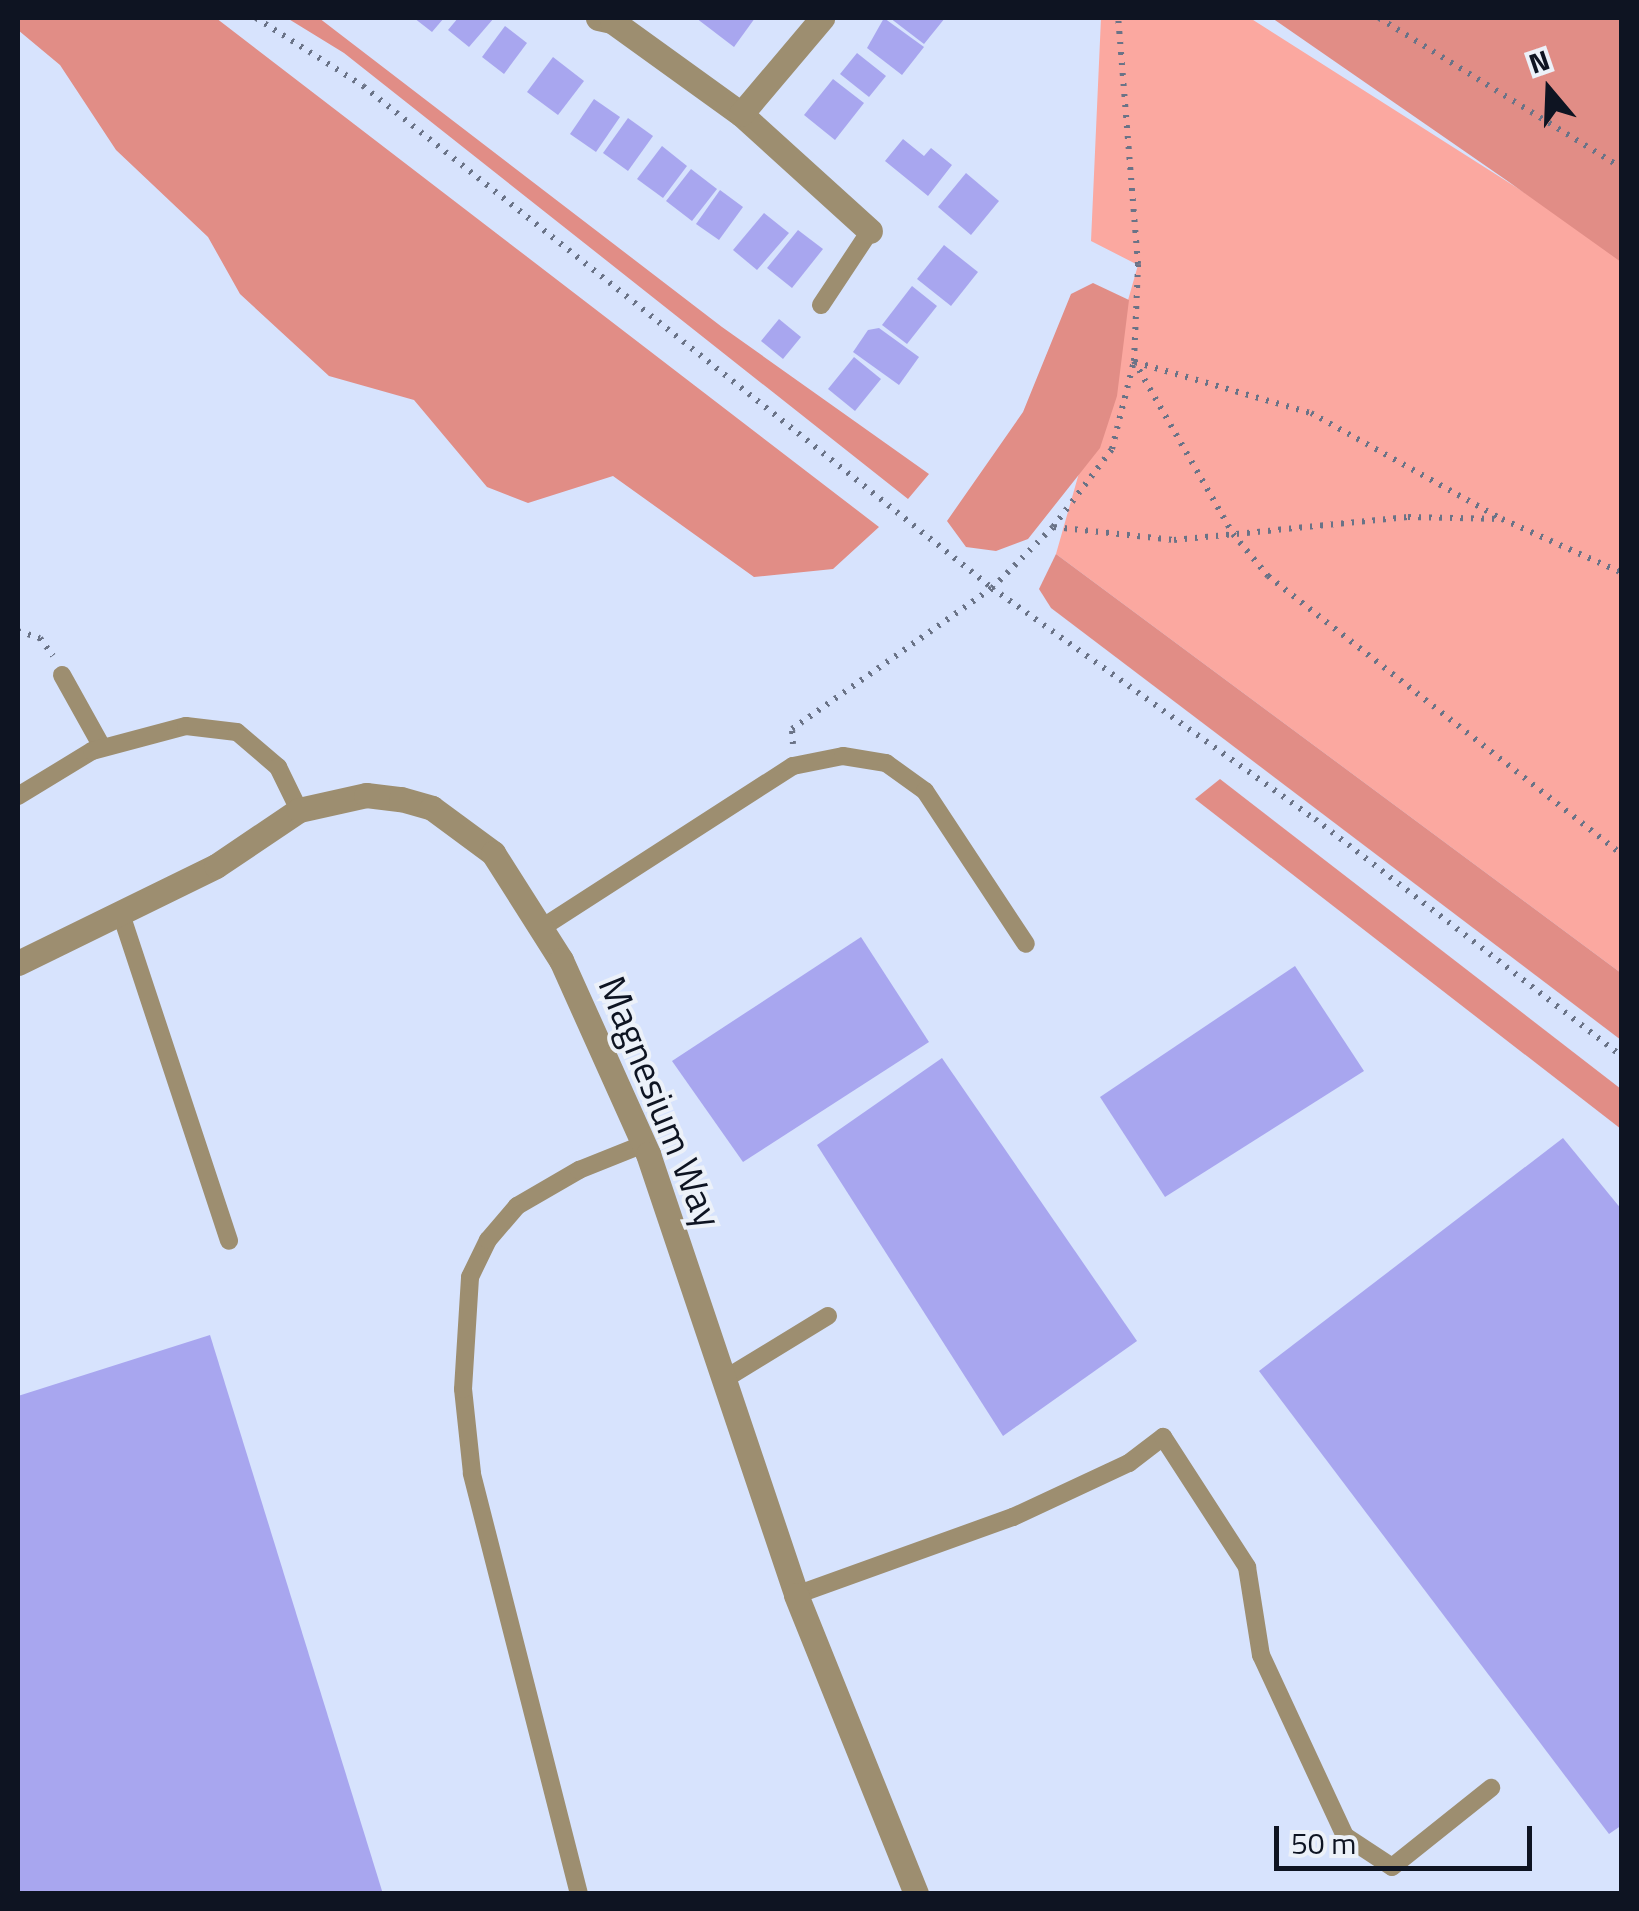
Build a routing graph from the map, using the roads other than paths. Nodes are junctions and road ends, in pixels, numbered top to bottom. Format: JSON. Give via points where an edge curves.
{"nodes":[{"id":1,"x":598,"y":18,"type":"edge"},
{"id":2,"x":822,"y":18,"type":"edge"},
{"id":3,"x":741,"y":114,"type":"junction"},
{"id":4,"x":870,"y":231,"type":"joint"},
{"id":5,"x":821,"y":305,"type":"dead end"},
{"id":6,"x":62,"y":675,"type":"road end"},
{"id":7,"x":102,"y":747,"type":"junction"},
{"id":8,"x":18,"y":796,"type":"edge"},
{"id":9,"x":299,"y":810,"type":"junction"},
{"id":10,"x":121,"y":914,"type":"junction"},
{"id":11,"x":544,"y":927,"type":"junction"},
{"id":12,"x":1026,"y":944,"type":"dead end"},
{"id":13,"x":18,"y":964,"type":"edge"},
{"id":14,"x":644,"y":1144,"type":"junction"},
{"id":15,"x":229,"y":1240,"type":"dead end"},
{"id":16,"x":828,"y":1316,"type":"dead end"},
{"id":17,"x":723,"y":1380,"type":"junction"},
{"id":18,"x":796,"y":1594,"type":"junction"},
{"id":19,"x":1491,"y":1788,"type":"dead end"},
{"id":20,"x":579,"y":1894,"type":"edge"},
{"id":21,"x":916,"y":1894,"type":"edge"}],
"edges":[{"from":1,"to":3,"type":"street","via":[[612,21]]},
{"from":2,"to":3,"type":"street"},
{"from":3,"to":4,"type":"street"},
{"from":4,"to":5,"type":"lane"},
{"from":6,"to":7,"type":"lane"},
{"from":7,"to":8,"type":"lane","via":[[54,769]]},
{"from":7,"to":9,"type":"lane","via":[[186,726],[236,732],[278,767]]},
{"from":9,"to":10,"type":"street","name":"Magnesium Way","via":[[216,866]]},
{"from":9,"to":11,"type":"street","name":"Magnesium Way","via":[[366,796],[432,808],[493,854]]},
{"from":10,"to":13,"type":"street","name":"Magnesium Way"},
{"from":10,"to":15,"type":"lane"},
{"from":11,"to":12,"type":"lane","via":[[794,766],[832,757],[886,763],[926,791]]},
{"from":11,"to":14,"type":"street","name":"Magnesium Way"},
{"from":14,"to":17,"type":"street","name":"Magnesium Way"},
{"from":14,"to":20,"type":"lane","via":[[579,1170],[517,1206],[488,1240],[470,1277],[462,1389],[472,1473]]},
{"from":16,"to":17,"type":"lane"},
{"from":17,"to":18,"type":"street","name":"Magnesium Way"},
{"from":18,"to":19,"type":"lane","via":[[1013,1517],[1129,1462],[1163,1437],[1247,1568],[1261,1656],[1345,1836],[1392,1867]]},
{"from":18,"to":21,"type":"street","name":"Magnesium Way"}]}
